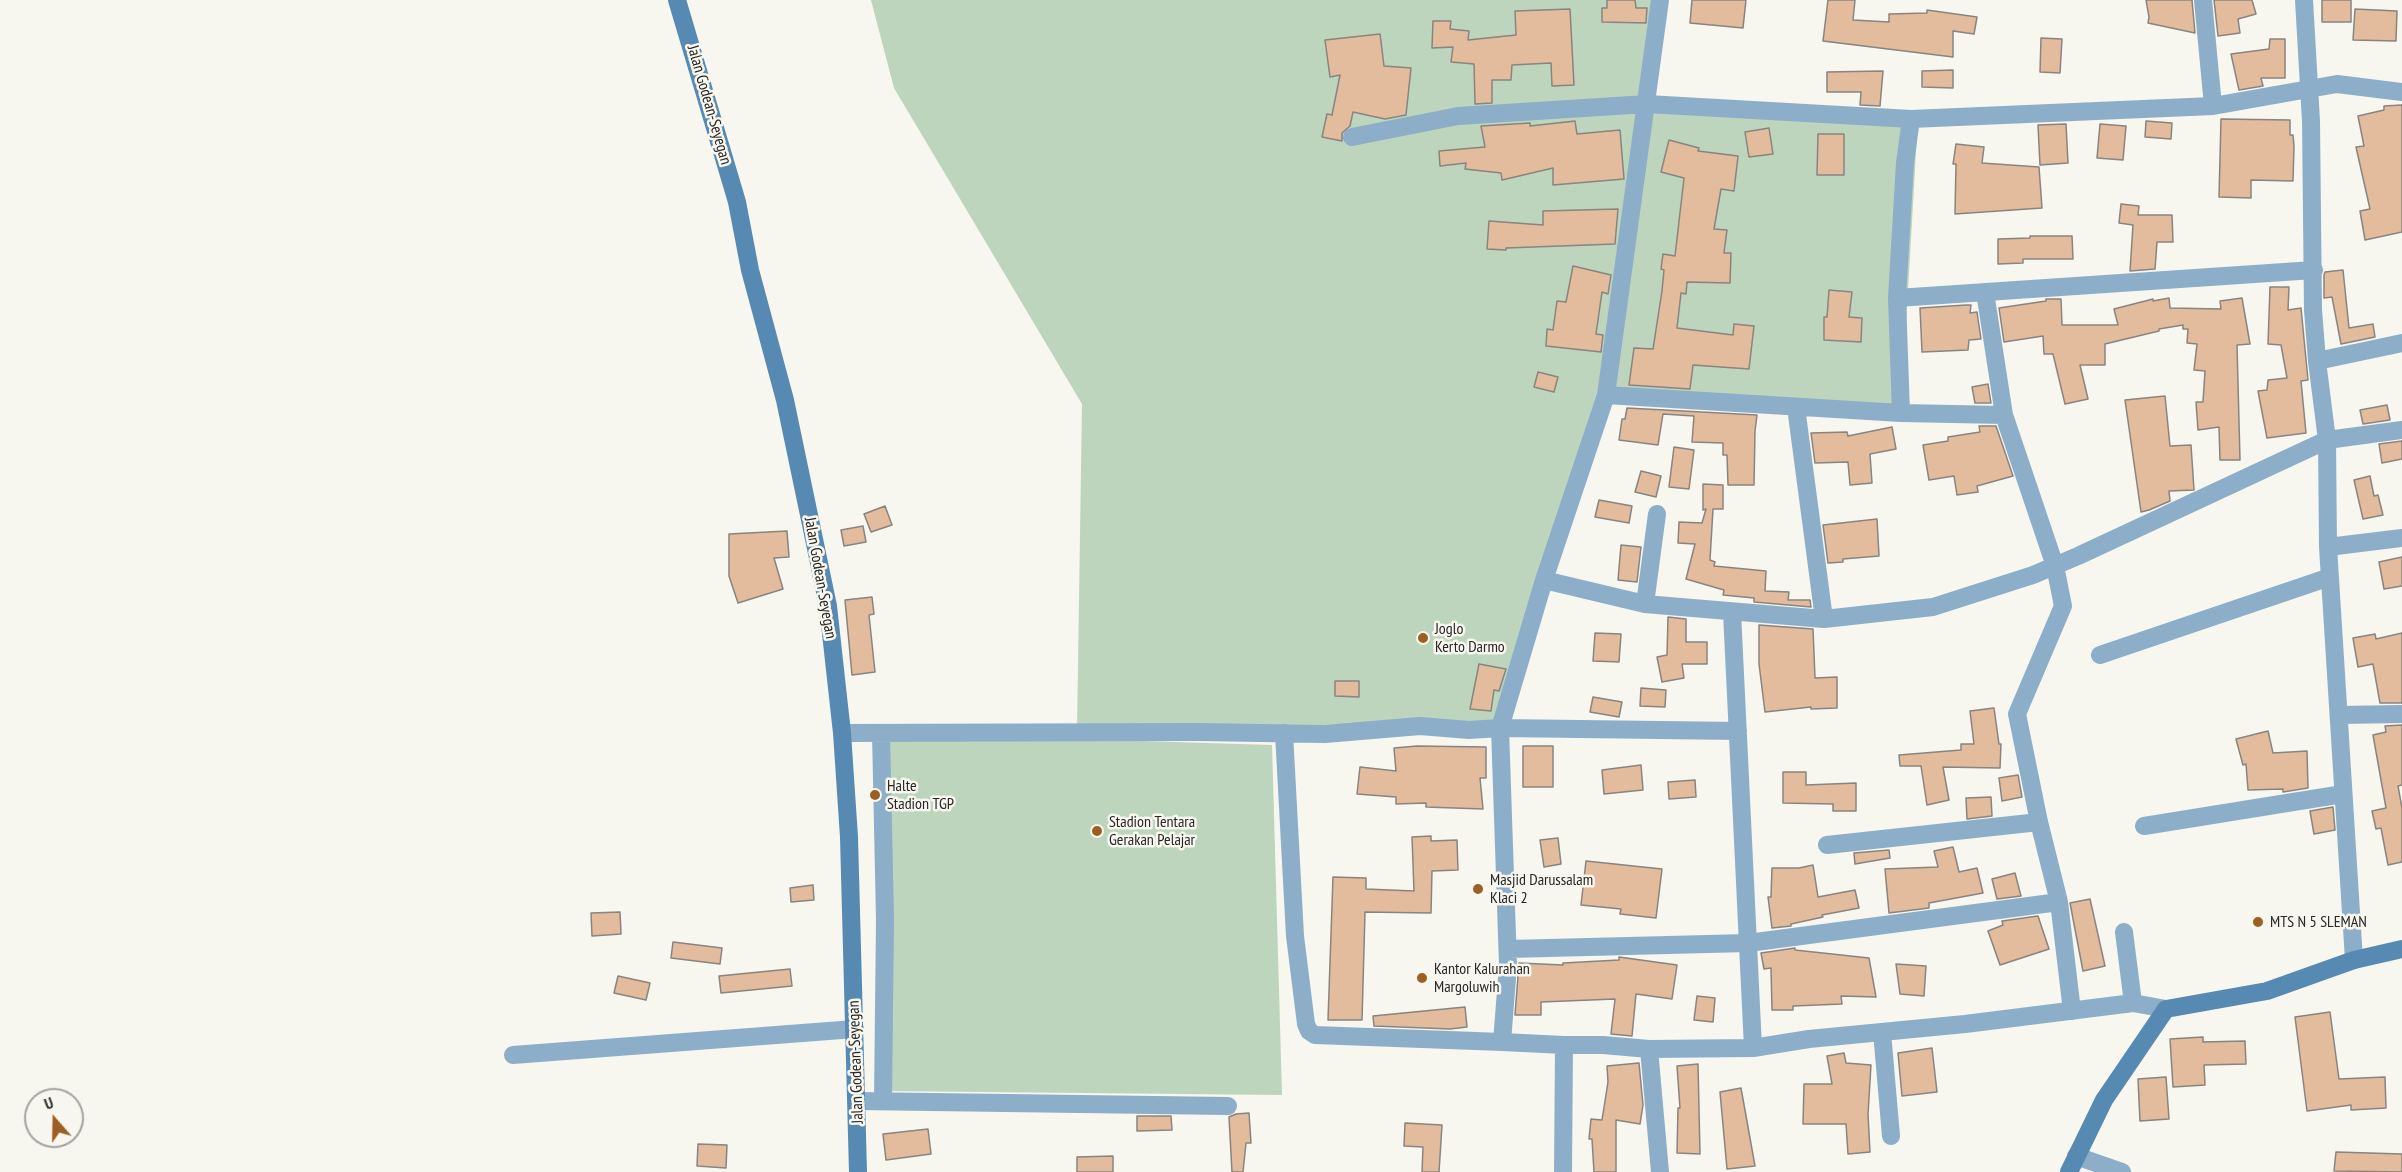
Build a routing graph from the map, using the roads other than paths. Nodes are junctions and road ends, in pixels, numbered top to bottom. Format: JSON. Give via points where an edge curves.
{"nodes":[{"id":1,"x":677,"y":0,"type":"edge"},
{"id":2,"x":1660,"y":0,"type":"edge"},
{"id":3,"x":2203,"y":0,"type":"edge"},
{"id":4,"x":2304,"y":0,"type":"edge"},
{"id":5,"x":2310,"y":90,"type":"junction"},
{"id":6,"x":2402,"y":92,"type":"edge"},
{"id":7,"x":1647,"y":104,"type":"junction"},
{"id":8,"x":2213,"y":106,"type":"junction"},
{"id":9,"x":1911,"y":119,"type":"junction"},
{"id":10,"x":1352,"y":137,"type":"dead end"},
{"id":11,"x":2314,"y":270,"type":"junction"},
{"id":12,"x":1985,"y":292,"type":"junction"},
{"id":13,"x":1897,"y":298,"type":"junction"},
{"id":14,"x":2402,"y":343,"type":"edge"},
{"id":15,"x":2317,"y":361,"type":"junction"},
{"id":16,"x":1606,"y":395,"type":"junction"},
{"id":17,"x":1796,"y":407,"type":"junction"},
{"id":18,"x":1901,"y":413,"type":"junction"},
{"id":19,"x":2004,"y":415,"type":"junction"},
{"id":20,"x":2402,"y":430,"type":"edge"},
{"id":21,"x":2327,"y":440,"type":"junction"},
{"id":22,"x":1657,"y":514,"type":"dead end"},
{"id":23,"x":2402,"y":538,"type":"edge"},
{"id":24,"x":2328,"y":547,"type":"junction"},
{"id":25,"x":2055,"y":566,"type":"junction"},
{"id":26,"x":2330,"y":577,"type":"junction"},
{"id":27,"x":1544,"y":580,"type":"junction"},
{"id":28,"x":1645,"y":604,"type":"junction"},
{"id":29,"x":1732,"y":612,"type":"junction"},
{"id":30,"x":1824,"y":619,"type":"junction"},
{"id":31,"x":2100,"y":655,"type":"dead end"},
{"id":32,"x":2402,"y":714,"type":"edge"},
{"id":33,"x":2339,"y":715,"type":"junction"},
{"id":34,"x":1500,"y":728,"type":"junction"},
{"id":35,"x":1738,"y":731,"type":"junction"},
{"id":36,"x":842,"y":733,"type":"junction"},
{"id":37,"x":881,"y":733,"type":"junction"},
{"id":38,"x":1284,"y":733,"type":"junction"},
{"id":39,"x":2343,"y":794,"type":"junction"},
{"id":40,"x":2039,"y":822,"type":"junction"},
{"id":41,"x":2144,"y":826,"type":"dead end"},
{"id":42,"x":1827,"y":845,"type":"dead end"},
{"id":43,"x":2059,"y":902,"type":"junction"},
{"id":44,"x":2124,"y":932,"type":"dead end"},
{"id":45,"x":1748,"y":943,"type":"junction"},
{"id":46,"x":1508,"y":949,"type":"junction"},
{"id":47,"x":2402,"y":949,"type":"edge"},
{"id":48,"x":2354,"y":960,"type":"junction"},
{"id":49,"x":2133,"y":1003,"type":"junction"},
{"id":50,"x":2166,"y":1009,"type":"junction"},
{"id":51,"x":2072,"y":1011,"type":"junction"},
{"id":52,"x":855,"y":1029,"type":"junction"},
{"id":53,"x":1882,"y":1032,"type":"junction"},
{"id":54,"x":1502,"y":1042,"type":"junction"},
{"id":55,"x":1564,"y":1045,"type":"junction"},
{"id":56,"x":1753,"y":1048,"type":"junction"},
{"id":57,"x":1649,"y":1049,"type":"junction"},
{"id":58,"x":513,"y":1055,"type":"dead end"},
{"id":59,"x":857,"y":1101,"type":"junction"},
{"id":60,"x":883,"y":1101,"type":"junction"},
{"id":61,"x":1228,"y":1106,"type":"dead end"},
{"id":62,"x":1891,"y":1136,"type":"dead end"},
{"id":63,"x":2073,"y":1164,"type":"edge"},
{"id":64,"x":858,"y":1172,"type":"edge"},
{"id":65,"x":1563,"y":1172,"type":"edge"},
{"id":66,"x":1660,"y":1172,"type":"edge"},
{"id":67,"x":2122,"y":1172,"type":"edge"}],
"edges":[{"from":1,"to":36,"type":"main road","name":"Jalan Godean-Seyegan","via":[[737,202],[750,270],[785,400],[828,606]]},
{"from":2,"to":7,"type":"street"},
{"from":3,"to":8,"type":"street"},
{"from":4,"to":5,"type":"street"},
{"from":5,"to":6,"type":"street","via":[[2337,84]]},
{"from":5,"to":8,"type":"street"},
{"from":5,"to":11,"type":"street"},
{"from":7,"to":9,"type":"street"},
{"from":7,"to":10,"type":"street","via":[[1458,116]]},
{"from":7,"to":16,"type":"street"},
{"from":8,"to":9,"type":"street"},
{"from":9,"to":13,"type":"street"},
{"from":11,"to":12,"type":"street"},
{"from":11,"to":15,"type":"street"},
{"from":12,"to":13,"type":"street"},
{"from":12,"to":19,"type":"street"},
{"from":13,"to":18,"type":"street"},
{"from":14,"to":15,"type":"street"},
{"from":15,"to":21,"type":"street"},
{"from":16,"to":17,"type":"street"},
{"from":16,"to":27,"type":"street"},
{"from":17,"to":18,"type":"street"},
{"from":17,"to":30,"type":"street"},
{"from":18,"to":19,"type":"street"},
{"from":19,"to":25,"type":"street"},
{"from":20,"to":21,"type":"street"},
{"from":21,"to":24,"type":"street"},
{"from":21,"to":25,"type":"street"},
{"from":22,"to":28,"type":"street"},
{"from":23,"to":24,"type":"street"},
{"from":24,"to":26,"type":"street"},
{"from":25,"to":30,"type":"street","via":[[1933,607]]},
{"from":25,"to":40,"type":"street","via":[[2063,606],[2017,714]]},
{"from":26,"to":31,"type":"street"},
{"from":26,"to":33,"type":"street"},
{"from":27,"to":28,"type":"street"},
{"from":27,"to":34,"type":"street"},
{"from":28,"to":29,"type":"street"},
{"from":29,"to":30,"type":"street"},
{"from":29,"to":35,"type":"street"},
{"from":32,"to":33,"type":"street"},
{"from":33,"to":39,"type":"street"},
{"from":34,"to":35,"type":"street"},
{"from":34,"to":38,"type":"street","via":[[1420,726],[1325,734]]},
{"from":34,"to":46,"type":"street"},
{"from":35,"to":45,"type":"street"},
{"from":36,"to":37,"type":"street"},
{"from":36,"to":52,"type":"main road","name":"Jalan Godean-Seyegan"},
{"from":37,"to":38,"type":"street"},
{"from":37,"to":60,"type":"street"},
{"from":38,"to":54,"type":"street","via":[[1295,936],[1309,1031],[1315,1035]]},
{"from":39,"to":41,"type":"street"},
{"from":39,"to":48,"type":"street"},
{"from":40,"to":42,"type":"street"},
{"from":40,"to":43,"type":"street"},
{"from":43,"to":45,"type":"street"},
{"from":43,"to":51,"type":"street"},
{"from":44,"to":49,"type":"street"},
{"from":45,"to":46,"type":"street"},
{"from":45,"to":56,"type":"street"},
{"from":46,"to":54,"type":"street"},
{"from":47,"to":48,"type":"main road"},
{"from":48,"to":50,"type":"main road","via":[[2267,991]]},
{"from":49,"to":50,"type":"street"},
{"from":49,"to":51,"type":"street"},
{"from":50,"to":63,"type":"main road","via":[[2104,1100]]},
{"from":51,"to":53,"type":"street"},
{"from":52,"to":58,"type":"street"},
{"from":52,"to":59,"type":"main road","name":"Jalan Godean-Seyegan"},
{"from":53,"to":56,"type":"street"},
{"from":53,"to":62,"type":"street"},
{"from":54,"to":55,"type":"street"},
{"from":55,"to":57,"type":"street"},
{"from":55,"to":65,"type":"street"},
{"from":56,"to":57,"type":"street"},
{"from":57,"to":66,"type":"street"},
{"from":59,"to":60,"type":"street"},
{"from":59,"to":64,"type":"main road","name":"Jalan Godean-Seyegan"},
{"from":60,"to":61,"type":"street"},
{"from":63,"to":67,"type":"street"}]}
